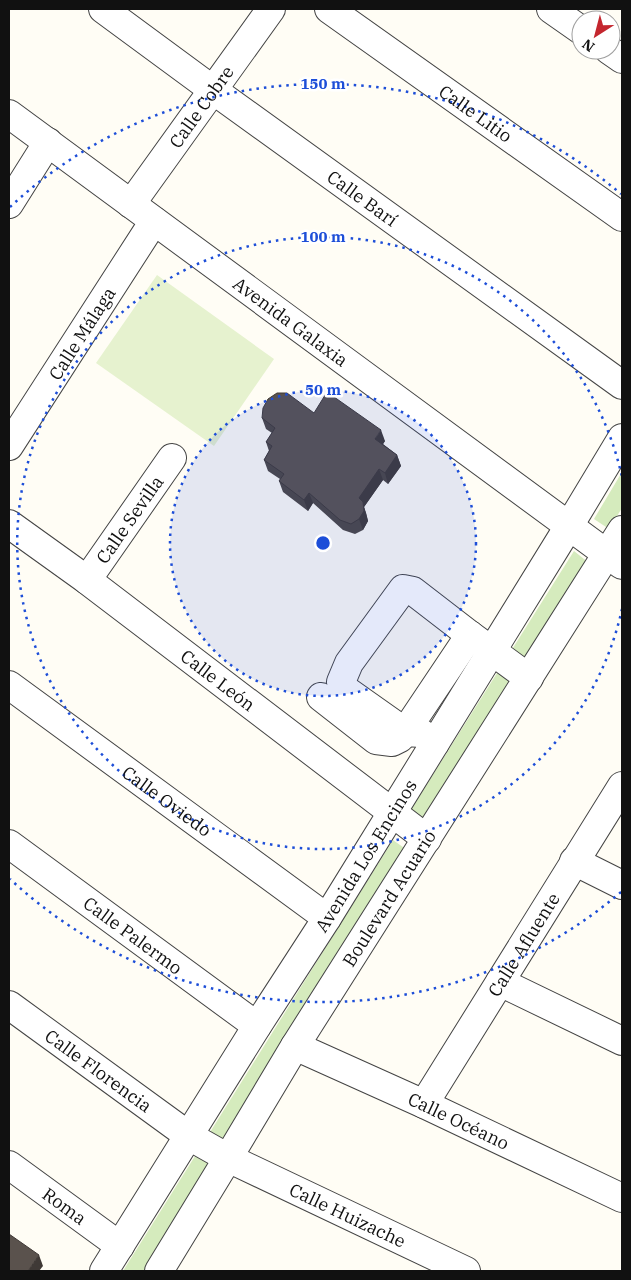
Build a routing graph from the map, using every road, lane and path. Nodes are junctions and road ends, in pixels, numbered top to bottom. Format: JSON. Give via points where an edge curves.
{"nodes":[{"id":1,"x":103,"y":9,"type":"edge"},
{"id":2,"x":271,"y":9,"type":"edge"},
{"id":3,"x":329,"y":9,"type":"edge"},
{"id":4,"x":552,"y":9,"type":"edge"},
{"id":5,"x":571,"y":23,"type":"edge"},
{"id":6,"x":213,"y":90,"type":"junction"},
{"id":7,"x":9,"y":114,"type":"edge"},
{"id":8,"x":48,"y":142,"type":"junction"},
{"id":9,"x":9,"y":204,"type":"edge"},
{"id":10,"x":131,"y":204,"type":"junction"},
{"id":11,"x":622,"y":217,"type":"edge"},
{"id":12,"x":154,"y":221,"type":"junction"},
{"id":13,"x":622,"y":386,"type":"edge"},
{"id":14,"x":622,"y":438,"type":"edge"},
{"id":15,"x":9,"y":446,"type":"edge"},
{"id":16,"x":172,"y":458,"type":"dead end"},
{"id":17,"x":9,"y":524,"type":"edge"},
{"id":18,"x":570,"y":526,"type":"junction"},
{"id":19,"x":622,"y":530,"type":"edge"},
{"id":20,"x":614,"y":560,"type":"edge"},
{"id":21,"x":87,"y":580,"type":"junction"},
{"id":22,"x":470,"y":635,"type":"junction"},
{"id":23,"x":492,"y":651,"type":"junction"},
{"id":24,"x":529,"y":678,"type":"junction"},
{"id":25,"x":9,"y":685,"type":"edge"},
{"id":26,"x":321,"y":697,"type":"dead end"},
{"id":27,"x":405,"y":732,"type":"junction"},
{"id":28,"x":435,"y":743,"type":"junction"},
{"id":29,"x":622,"y":786,"type":"edge"},
{"id":30,"x":392,"y":813,"type":"junction"},
{"id":31,"x":427,"y":840,"type":"junction"},
{"id":32,"x":9,"y":844,"type":"edge"},
{"id":33,"x":574,"y":860,"type":"junction"},
{"id":34,"x":622,"y":886,"type":"edge"},
{"id":35,"x":327,"y":918,"type":"junction"},
{"id":36,"x":500,"y":982,"type":"junction"},
{"id":37,"x":9,"y":1005,"type":"edge"},
{"id":38,"x":257,"y":1026,"type":"junction"},
{"id":39,"x":622,"y":1041,"type":"edge"},
{"id":40,"x":295,"y":1046,"type":"junction"},
{"id":41,"x":424,"y":1104,"type":"junction"},
{"id":42,"x":188,"y":1136,"type":"junction"},
{"id":43,"x":228,"y":1158,"type":"junction"},
{"id":44,"x":9,"y":1165,"type":"edge"},
{"id":45,"x":622,"y":1198,"type":"edge"},
{"id":46,"x":120,"y":1246,"type":"junction"},
{"id":47,"x":166,"y":1269,"type":"edge"},
{"id":48,"x":104,"y":1271,"type":"edge"},
{"id":49,"x":466,"y":1271,"type":"edge"}],
"edges":[{"from":1,"to":6,"type":"street","name":"Calle Barí"},
{"from":2,"to":6,"type":"street","name":"Calle Cobre"},
{"from":3,"to":11,"type":"street","name":"Calle Litio"},
{"from":4,"to":5,"type":"street"},
{"from":6,"to":10,"type":"street","name":"Calle Cobre"},
{"from":6,"to":13,"type":"street","name":"Calle Barí"},
{"from":7,"to":8,"type":"street","name":"Avenida Galaxia"},
{"from":8,"to":9,"type":"street"},
{"from":8,"to":10,"type":"street","name":"Avenida Galaxia"},
{"from":10,"to":12,"type":"street","name":"Avenida Galaxia"},
{"from":12,"to":15,"type":"street","name":"Calle Málaga"},
{"from":12,"to":18,"type":"street","name":"Avenida Galaxia"},
{"from":14,"to":18,"type":"street","name":"Avenida Los Encinos"},
{"from":16,"to":21,"type":"street","name":"Calle Sevilla"},
{"from":17,"to":21,"type":"street","name":"Calle León"},
{"from":18,"to":20,"type":"street","name":"Avenida Galaxia"},
{"from":18,"to":23,"type":"street","name":"Avenida Los Encinos"},
{"from":19,"to":20,"type":"street","name":"Boulevard Acuario"},
{"from":20,"to":24,"type":"street","name":"Boulevard Acuario"},
{"from":21,"to":30,"type":"street","name":"Calle León"},
{"from":22,"to":23,"type":"street"},
{"from":22,"to":27,"type":"street"},
{"from":22,"to":27,"type":"street","via":[[414,591],[403,589],[349,663],[340,682],[344,687]]},
{"from":23,"to":24,"type":"street"},
{"from":23,"to":28,"type":"street","name":"Avenida Los Encinos"},
{"from":24,"to":31,"type":"street","name":"Boulevard Acuario"},
{"from":25,"to":35,"type":"street","name":"Calle Oviedo"},
{"from":26,"to":27,"type":"street","via":[[376,740],[392,742]]},
{"from":27,"to":28,"type":"street","via":[[420,733]]},
{"from":28,"to":30,"type":"street","name":"Avenida Los Encinos"},
{"from":29,"to":33,"type":"street","name":"Calle Afluente"},
{"from":30,"to":31,"type":"street","name":"Calle León"},
{"from":30,"to":35,"type":"street","name":"Avenida Los Encinos"},
{"from":31,"to":40,"type":"street","name":"Boulevard Acuario"},
{"from":32,"to":38,"type":"street","name":"Calle Palermo"},
{"from":33,"to":34,"type":"street"},
{"from":33,"to":36,"type":"street","name":"Calle Afluente"},
{"from":35,"to":38,"type":"street","name":"Avenida Los Encinos"},
{"from":36,"to":39,"type":"street"},
{"from":36,"to":41,"type":"street","name":"Calle Afluente"},
{"from":37,"to":42,"type":"street","name":"Calle Florencia"},
{"from":38,"to":42,"type":"street","name":"Avenida Los Encinos"},
{"from":40,"to":41,"type":"street","name":"Calle Océano"},
{"from":40,"to":43,"type":"street","name":"Boulevard Acuario"},
{"from":41,"to":45,"type":"street","name":"Calle Océano"},
{"from":42,"to":43,"type":"street","name":"Calle Florencia"},
{"from":42,"to":46,"type":"street","name":"Avenida Los Encinos"},
{"from":43,"to":47,"type":"street","name":"Boulevard Acuario"},
{"from":43,"to":49,"type":"street","name":"Calle Huizache"},
{"from":44,"to":46,"type":"street","name":"Roma"},
{"from":46,"to":48,"type":"street","name":"Avenida Los Encinos"}]}
